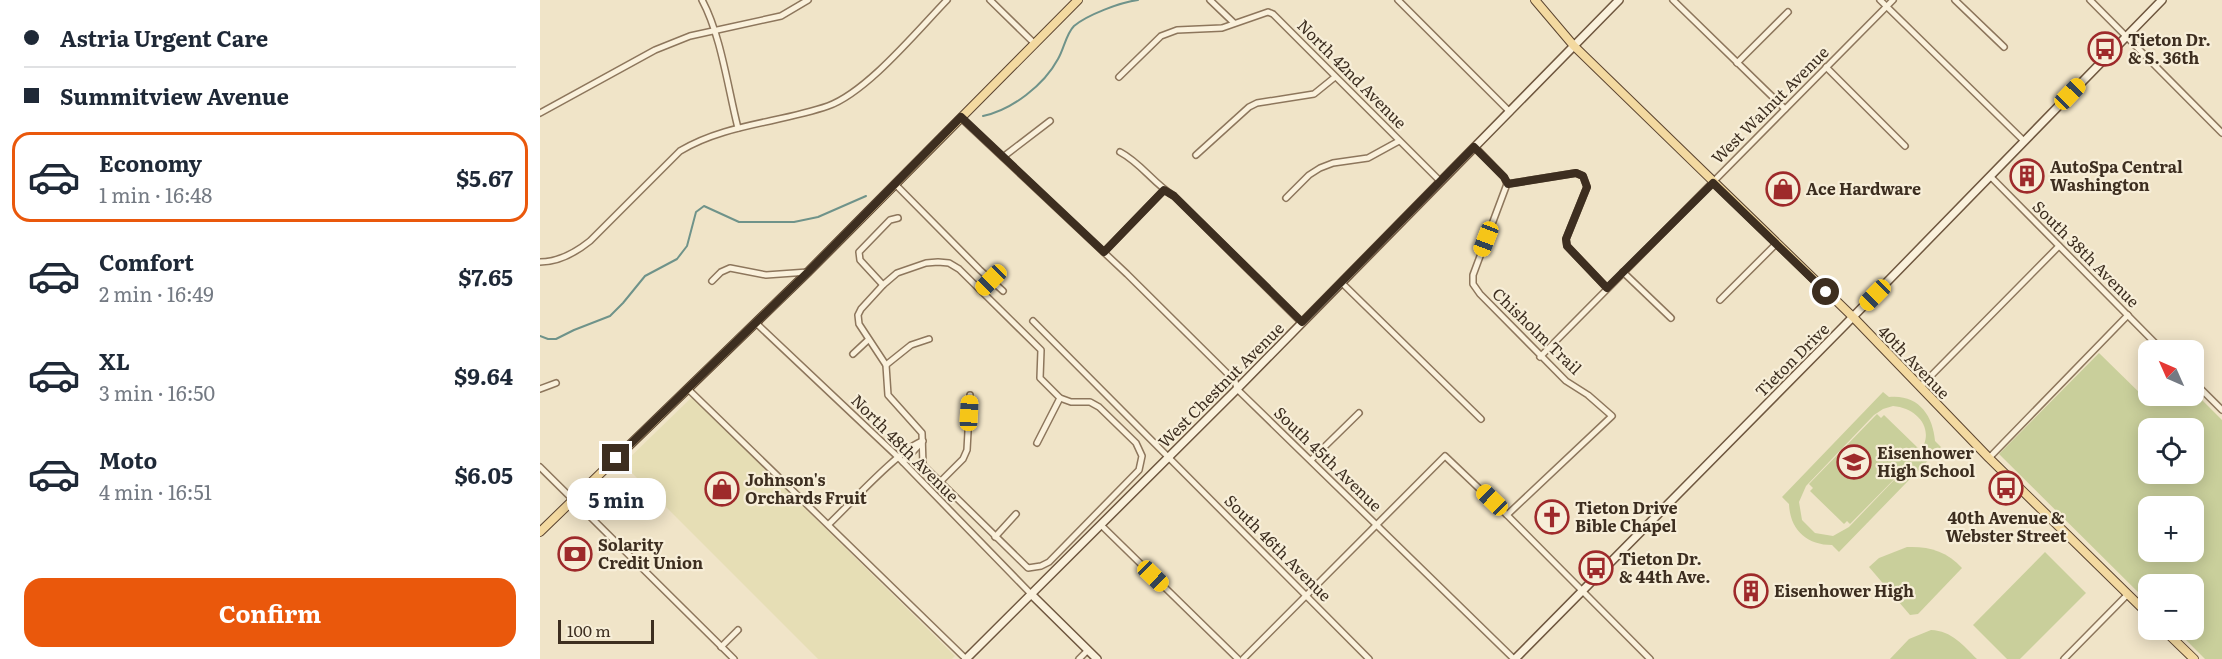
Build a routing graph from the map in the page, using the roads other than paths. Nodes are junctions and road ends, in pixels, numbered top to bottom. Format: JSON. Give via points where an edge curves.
{"nodes":[{"id":1,"x":702,"y":0,"type":"edge"},
{"id":2,"x":808,"y":0,"type":"edge"},
{"id":3,"x":947,"y":0,"type":"edge"},
{"id":4,"x":990,"y":0,"type":"edge"},
{"id":5,"x":1078,"y":0,"type":"edge"},
{"id":6,"x":1210,"y":0,"type":"edge"},
{"id":7,"x":1398,"y":0,"type":"edge"},
{"id":8,"x":1535,"y":0,"type":"edge"},
{"id":9,"x":1619,"y":0,"type":"edge"},
{"id":10,"x":1673,"y":0,"type":"edge"},
{"id":11,"x":1880,"y":0,"type":"edge"},
{"id":12,"x":1893,"y":0,"type":"edge"},
{"id":13,"x":1955,"y":0,"type":"edge"},
{"id":14,"x":2090,"y":0,"type":"edge"},
{"id":15,"x":2163,"y":0,"type":"edge"},
{"id":16,"x":1886,"y":7,"type":"junction"},
{"id":17,"x":1788,"y":12,"type":"dead end"},
{"id":18,"x":1234,"y":23,"type":"junction"},
{"id":19,"x":714,"y":31,"type":"junction"},
{"id":20,"x":2126,"y":36,"type":"junction"},
{"id":21,"x":1035,"y":44,"type":"junction"},
{"id":22,"x":1574,"y":46,"type":"junction"},
{"id":23,"x":2004,"y":47,"type":"dead end"},
{"id":24,"x":1737,"y":63,"type":"junction"},
{"id":25,"x":1826,"y":67,"type":"junction"},
{"id":26,"x":1335,"y":76,"type":"junction"},
{"id":27,"x":1119,"y":77,"type":"dead end"},
{"id":28,"x":1785,"y":109,"type":"junction"},
{"id":29,"x":1510,"y":112,"type":"junction"},
{"id":30,"x":540,"y":113,"type":"edge"},
{"id":31,"x":961,"y":117,"type":"junction"},
{"id":32,"x":1050,"y":121,"type":"dead end"},
{"id":33,"x":738,"y":128,"type":"junction"},
{"id":34,"x":2222,"y":133,"type":"edge"},
{"id":35,"x":1399,"y":141,"type":"junction"},
{"id":36,"x":2024,"y":141,"type":"junction"},
{"id":37,"x":1905,"y":146,"type":"dead end"},
{"id":38,"x":1474,"y":147,"type":"junction"},
{"id":39,"x":1120,"y":152,"type":"dead end"},
{"id":40,"x":1196,"y":155,"type":"dead end"},
{"id":41,"x":1003,"y":157,"type":"junction"},
{"id":42,"x":1990,"y":176,"type":"junction"},
{"id":43,"x":1440,"y":181,"type":"junction"},
{"id":44,"x":1713,"y":183,"type":"junction"},
{"id":45,"x":1508,"y":184,"type":"junction"},
{"id":46,"x":896,"y":185,"type":"junction"},
{"id":47,"x":1164,"y":190,"type":"junction"},
{"id":48,"x":1286,"y":198,"type":"dead end"},
{"id":49,"x":898,"y":218,"type":"dead end"},
{"id":50,"x":1776,"y":244,"type":"junction"},
{"id":51,"x":2059,"y":246,"type":"junction"},
{"id":52,"x":1104,"y":252,"type":"junction"},
{"id":53,"x":540,"y":262,"type":"edge"},
{"id":54,"x":808,"y":272,"type":"junction"},
{"id":55,"x":1623,"y":272,"type":"junction"},
{"id":56,"x":991,"y":280,"type":"junction"},
{"id":57,"x":712,"y":281,"type":"dead end"},
{"id":58,"x":1341,"y":282,"type":"junction"},
{"id":59,"x":883,"y":285,"type":"junction"},
{"id":60,"x":1607,"y":288,"type":"junction"},
{"id":61,"x":981,"y":290,"type":"junction"},
{"id":62,"x":1003,"y":291,"type":"dead end"},
{"id":63,"x":1720,"y":300,"type":"dead end"},
{"id":64,"x":2128,"y":315,"type":"junction"},
{"id":65,"x":1853,"y":317,"type":"junction"},
{"id":66,"x":1671,"y":318,"type":"dead end"},
{"id":67,"x":1033,"y":321,"type":"dead end"},
{"id":68,"x":1302,"y":322,"type":"junction"},
{"id":69,"x":756,"y":323,"type":"junction"},
{"id":70,"x":929,"y":339,"type":"dead end"},
{"id":71,"x":868,"y":340,"type":"junction"},
{"id":72,"x":2152,"y":340,"type":"edge"},
{"id":73,"x":853,"y":354,"type":"dead end"},
{"id":74,"x":1540,"y":357,"type":"junction"},
{"id":75,"x":886,"y":365,"type":"junction"},
{"id":76,"x":556,"y":383,"type":"dead end"},
{"id":77,"x":1920,"y":387,"type":"junction"},
{"id":78,"x":540,"y":389,"type":"edge"},
{"id":79,"x":688,"y":389,"type":"junction"},
{"id":80,"x":1237,"y":389,"type":"junction"},
{"id":81,"x":2204,"y":392,"type":"edge"},
{"id":82,"x":970,"y":394,"type":"dead end"},
{"id":83,"x":1060,"y":398,"type":"junction"},
{"id":84,"x":2222,"y":411,"type":"edge"},
{"id":85,"x":1359,"y":413,"type":"dead end"},
{"id":86,"x":1481,"y":419,"type":"dead end"},
{"id":87,"x":923,"y":441,"type":"junction"},
{"id":88,"x":1037,"y":443,"type":"dead end"},
{"id":89,"x":1168,"y":457,"type":"junction"},
{"id":90,"x":1989,"y":458,"type":"junction"},
{"id":91,"x":901,"y":460,"type":"junction"},
{"id":92,"x":1311,"y":460,"type":"junction"},
{"id":93,"x":540,"y":467,"type":"edge"},
{"id":94,"x":940,"y":482,"type":"junction"},
{"id":95,"x":573,"y":500,"type":"junction"},
{"id":96,"x":1016,"y":514,"type":"dead end"},
{"id":97,"x":1507,"y":515,"type":"junction"},
{"id":98,"x":829,"y":524,"type":"junction"},
{"id":99,"x":1101,"y":525,"type":"junction"},
{"id":100,"x":1376,"y":525,"type":"junction"},
{"id":101,"x":540,"y":532,"type":"edge"},
{"id":102,"x":995,"y":537,"type":"junction"},
{"id":103,"x":1582,"y":591,"type":"junction"},
{"id":104,"x":2128,"y":594,"type":"junction"},
{"id":105,"x":1032,"y":595,"type":"junction"},
{"id":106,"x":1305,"y":595,"type":"junction"},
{"id":107,"x":2138,"y":604,"type":"edge"},
{"id":108,"x":738,"y":630,"type":"dead end"},
{"id":109,"x":2174,"y":640,"type":"edge"},
{"id":110,"x":721,"y":647,"type":"junction"},
{"id":111,"x":1088,"y":650,"type":"junction"},
{"id":112,"x":734,"y":659,"type":"edge"},
{"id":113,"x":966,"y":659,"type":"edge"},
{"id":114,"x":1079,"y":659,"type":"edge"},
{"id":115,"x":1097,"y":659,"type":"edge"},
{"id":116,"x":1238,"y":659,"type":"edge"},
{"id":117,"x":1243,"y":659,"type":"edge"},
{"id":118,"x":1369,"y":659,"type":"edge"},
{"id":119,"x":1514,"y":659,"type":"edge"},
{"id":120,"x":1650,"y":659,"type":"edge"},
{"id":121,"x":2064,"y":659,"type":"edge"},
{"id":122,"x":2193,"y":659,"type":"edge"}],
"edges":[{"from":1,"to":19,"type":"street"},
{"from":2,"to":19,"type":"street","via":[[781,16]]},
{"from":3,"to":33,"type":"street","via":[[871,78],[844,99]]},
{"from":4,"to":21,"type":"street"},
{"from":5,"to":21,"type":"main road"},
{"from":6,"to":18,"type":"street"},
{"from":7,"to":29,"type":"street"},
{"from":8,"to":22,"type":"main road","name":"40th Avenue"},
{"from":9,"to":22,"type":"street","name":"West Chestnut Avenue"},
{"from":10,"to":24,"type":"street"},
{"from":11,"to":16,"type":"street"},
{"from":12,"to":16,"type":"street","name":"West Walnut Avenue"},
{"from":13,"to":23,"type":"street"},
{"from":14,"to":20,"type":"street"},
{"from":15,"to":20,"type":"street","name":"Tieton Drive"},
{"from":16,"to":25,"type":"street","name":"West Walnut Avenue"},
{"from":16,"to":36,"type":"street"},
{"from":17,"to":24,"type":"street"},
{"from":18,"to":26,"type":"street","name":"North 42nd Avenue","via":[[1268,12],[1273,14]]},
{"from":18,"to":27,"type":"street","via":[[1222,28],[1177,30],[1161,36]]},
{"from":19,"to":30,"type":"street","via":[[655,50]]},
{"from":19,"to":33,"type":"street"},
{"from":20,"to":34,"type":"street"},
{"from":20,"to":36,"type":"street","name":"Tieton Drive"},
{"from":21,"to":31,"type":"main road"},
{"from":22,"to":29,"type":"street","name":"West Chestnut Avenue"},
{"from":22,"to":44,"type":"main road","name":"40th Avenue"},
{"from":24,"to":28,"type":"street"},
{"from":25,"to":28,"type":"street","name":"West Walnut Avenue"},
{"from":25,"to":37,"type":"street"},
{"from":26,"to":35,"type":"street","name":"North 42nd Avenue"},
{"from":26,"to":40,"type":"street","via":[[1314,94],[1249,107]]},
{"from":28,"to":44,"type":"street","name":"West Walnut Avenue"},
{"from":29,"to":38,"type":"street","name":"West Chestnut Avenue"},
{"from":31,"to":41,"type":"street","name":"South 45th Avenue"},
{"from":31,"to":46,"type":"main road"},
{"from":32,"to":41,"type":"street"},
{"from":33,"to":53,"type":"street","via":[[709,136],[680,151],[590,242],[562,258]]},
{"from":35,"to":43,"type":"street","name":"North 42nd Avenue"},
{"from":35,"to":48,"type":"street","via":[[1368,158],[1320,168]]},
{"from":36,"to":42,"type":"street","name":"Tieton Drive"},
{"from":38,"to":43,"type":"street","name":"West Chestnut Avenue"},
{"from":38,"to":45,"type":"street"},
{"from":39,"to":47,"type":"street","via":[[1132,158]]},
{"from":41,"to":52,"type":"street","name":"South 45th Avenue"},
{"from":42,"to":51,"type":"street","name":"South 38th Avenue"},
{"from":42,"to":65,"type":"street","name":"Tieton Drive"},
{"from":43,"to":58,"type":"street","name":"West Chestnut Avenue"},
{"from":44,"to":50,"type":"main road","name":"40th Avenue"},
{"from":44,"to":55,"type":"street","name":"West Walnut Avenue"},
{"from":45,"to":60,"type":"street","via":[[1576,173],[1583,176],[1587,187],[1566,239],[1567,246]]},
{"from":45,"to":74,"type":"street","name":"Chisholm Trail","via":[[1473,284]]},
{"from":46,"to":54,"type":"main road"},
{"from":46,"to":56,"type":"street"},
{"from":47,"to":52,"type":"street"},
{"from":47,"to":68,"type":"street"},
{"from":49,"to":59,"type":"street","via":[[890,220],[859,252],[860,260]]},
{"from":50,"to":63,"type":"street"},
{"from":50,"to":65,"type":"main road","name":"40th Avenue"},
{"from":51,"to":64,"type":"street","name":"South 38th Avenue"},
{"from":51,"to":77,"type":"street"},
{"from":52,"to":80,"type":"street","name":"South 45th Avenue","via":[[1235,381]]},
{"from":54,"to":57,"type":"street","via":[[766,275],[730,268]]},
{"from":54,"to":69,"type":"main road"},
{"from":55,"to":60,"type":"street","name":"West Walnut Avenue"},
{"from":55,"to":66,"type":"street"},
{"from":56,"to":61,"type":"street"},
{"from":56,"to":62,"type":"street"},
{"from":58,"to":68,"type":"street","name":"West Chestnut Avenue"},
{"from":58,"to":86,"type":"street"},
{"from":59,"to":61,"type":"street","via":[[897,273],[938,262],[949,263]]},
{"from":59,"to":71,"type":"street","via":[[858,315]]},
{"from":60,"to":74,"type":"street","name":"West Walnut Avenue"},
{"from":61,"to":83,"type":"street","via":[[1041,350],[1040,378]]},
{"from":64,"to":72,"type":"street","name":"South 38th Avenue"},
{"from":64,"to":90,"type":"street"},
{"from":65,"to":77,"type":"main road","name":"40th Avenue"},
{"from":65,"to":103,"type":"street","name":"Tieton Drive"},
{"from":67,"to":89,"type":"street","name":"South 46th Avenue"},
{"from":68,"to":80,"type":"street","name":"West Chestnut Avenue"},
{"from":69,"to":79,"type":"main road"},
{"from":69,"to":91,"type":"street","name":"North 48th Avenue"},
{"from":70,"to":75,"type":"street","via":[[911,345]]},
{"from":71,"to":73,"type":"street"},
{"from":71,"to":75,"type":"street"},
{"from":74,"to":97,"type":"street","name":"Chisholm Trail","via":[[1612,416]]},
{"from":75,"to":87,"type":"street","via":[[888,395],[920,429]]},
{"from":76,"to":78,"type":"street"},
{"from":77,"to":90,"type":"main road","name":"40th Avenue"},
{"from":79,"to":95,"type":"main road"},
{"from":79,"to":98,"type":"street"},
{"from":80,"to":89,"type":"street","name":"West Chestnut Avenue"},
{"from":80,"to":92,"type":"street","name":"South 45th Avenue"},
{"from":81,"to":84,"type":"street"},
{"from":82,"to":94,"type":"street","via":[[967,450]]},
{"from":83,"to":88,"type":"street"},
{"from":83,"to":102,"type":"street","via":[[1099,407],[1136,443],[1142,456],[1138,470],[1041,566],[1028,568]]},
{"from":85,"to":92,"type":"street"},
{"from":87,"to":91,"type":"street"},
{"from":87,"to":94,"type":"street","via":[[923,465]]},
{"from":89,"to":99,"type":"street","name":"West Chestnut Avenue"},
{"from":89,"to":106,"type":"street","name":"South 46th Avenue"},
{"from":90,"to":104,"type":"main road","name":"40th Avenue"},
{"from":91,"to":98,"type":"street"},
{"from":91,"to":105,"type":"street","name":"North 48th Avenue"},
{"from":92,"to":100,"type":"street","name":"South 45th Avenue"},
{"from":93,"to":95,"type":"street"},
{"from":94,"to":102,"type":"street"},
{"from":95,"to":101,"type":"main road"},
{"from":95,"to":110,"type":"street"},
{"from":96,"to":102,"type":"street"},
{"from":97,"to":100,"type":"street","via":[[1445,456]]},
{"from":97,"to":103,"type":"street"},
{"from":98,"to":113,"type":"street"},
{"from":99,"to":105,"type":"street","name":"West Chestnut Avenue"},
{"from":99,"to":116,"type":"street"},
{"from":100,"to":106,"type":"street"},
{"from":100,"to":119,"type":"street","name":"South 45th Avenue"},
{"from":103,"to":119,"type":"street","name":"Tieton Drive"},
{"from":103,"to":120,"type":"street"},
{"from":104,"to":107,"type":"main road","name":"40th Avenue"},
{"from":104,"to":121,"type":"street"},
{"from":105,"to":111,"type":"street"},
{"from":105,"to":113,"type":"street","name":"West Chestnut Avenue"},
{"from":106,"to":117,"type":"street"},
{"from":106,"to":118,"type":"street","name":"South 46th Avenue"},
{"from":108,"to":110,"type":"street"},
{"from":109,"to":122,"type":"main road"},
{"from":110,"to":112,"type":"street"},
{"from":111,"to":114,"type":"street"},
{"from":111,"to":115,"type":"street"}]}
